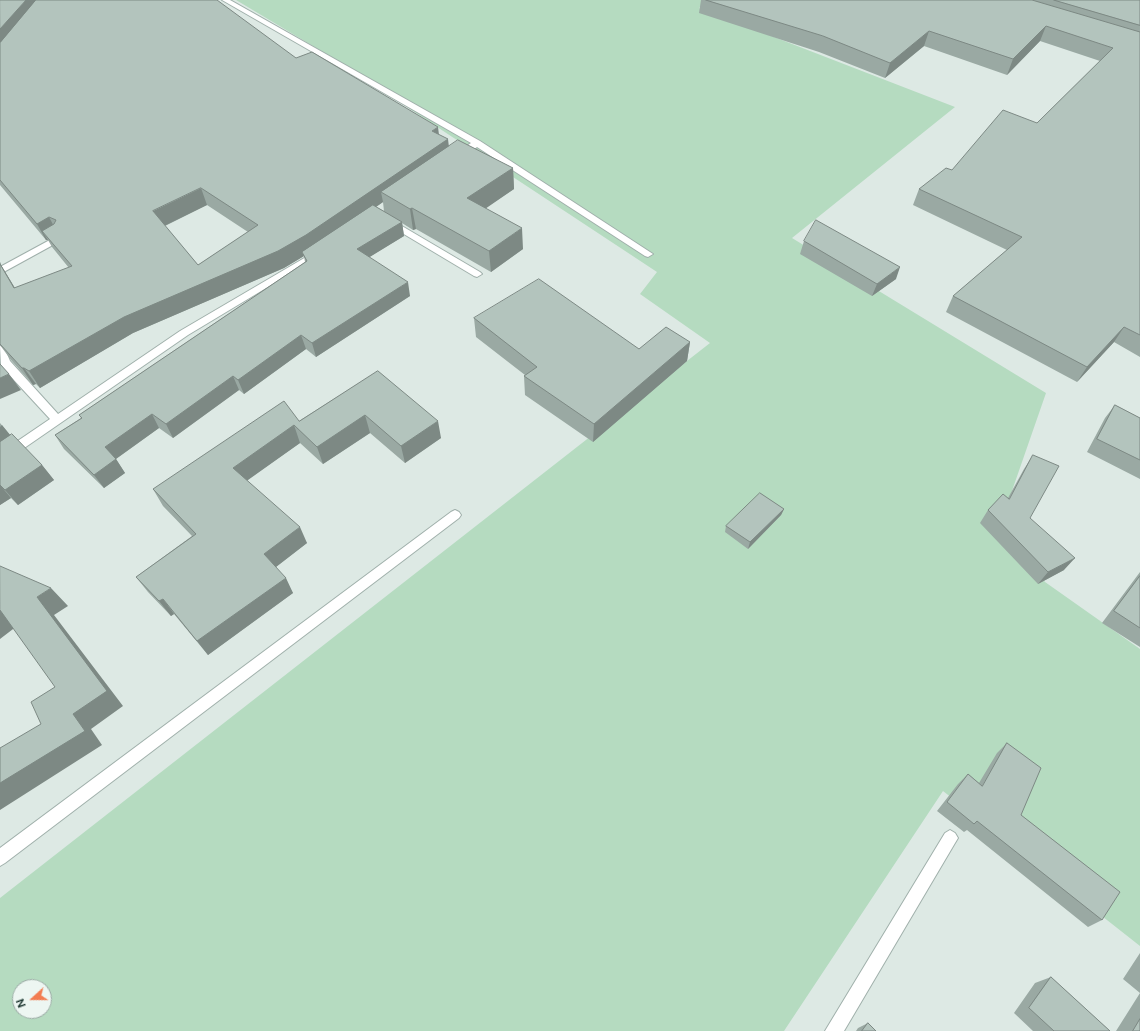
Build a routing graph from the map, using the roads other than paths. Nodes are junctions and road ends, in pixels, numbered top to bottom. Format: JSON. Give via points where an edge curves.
{"nodes":[{"id":1,"x":225,"y":0,"type":"edge"},
{"id":2,"x":477,"y":143,"type":"junction"},
{"id":3,"x":451,"y":161,"type":"edge"},
{"id":4,"x":382,"y":217,"type":"edge"},
{"id":5,"x":59,"y":238,"type":"edge"},
{"id":6,"x":327,"y":247,"type":"edge"},
{"id":7,"x":648,"y":254,"type":"dead end"},
{"id":8,"x":0,"y":271,"type":"edge"},
{"id":9,"x":477,"y":274,"type":"dead end"},
{"id":10,"x":0,"y":350,"type":"edge"},
{"id":11,"x":57,"y":420,"type":"junction"},
{"id":12,"x":0,"y":459,"type":"edge"},
{"id":13,"x":455,"y":515,"type":"dead end"},
{"id":14,"x":950,"y":838,"type":"dead end"},
{"id":15,"x":0,"y":858,"type":"edge"},
{"id":16,"x":834,"y":1031,"type":"edge"}],
"edges":[{"from":1,"to":2,"type":"street"},
{"from":2,"to":3,"type":"street"},
{"from":2,"to":7,"type":"street"},
{"from":4,"to":9,"type":"street"},
{"from":5,"to":8,"type":"street"},
{"from":6,"to":11,"type":"street","via":[[184,333]]},
{"from":10,"to":11,"type":"street","via":[[5,363]]},
{"from":11,"to":12,"type":"street"},
{"from":13,"to":15,"type":"street"},
{"from":14,"to":16,"type":"street"}]}
